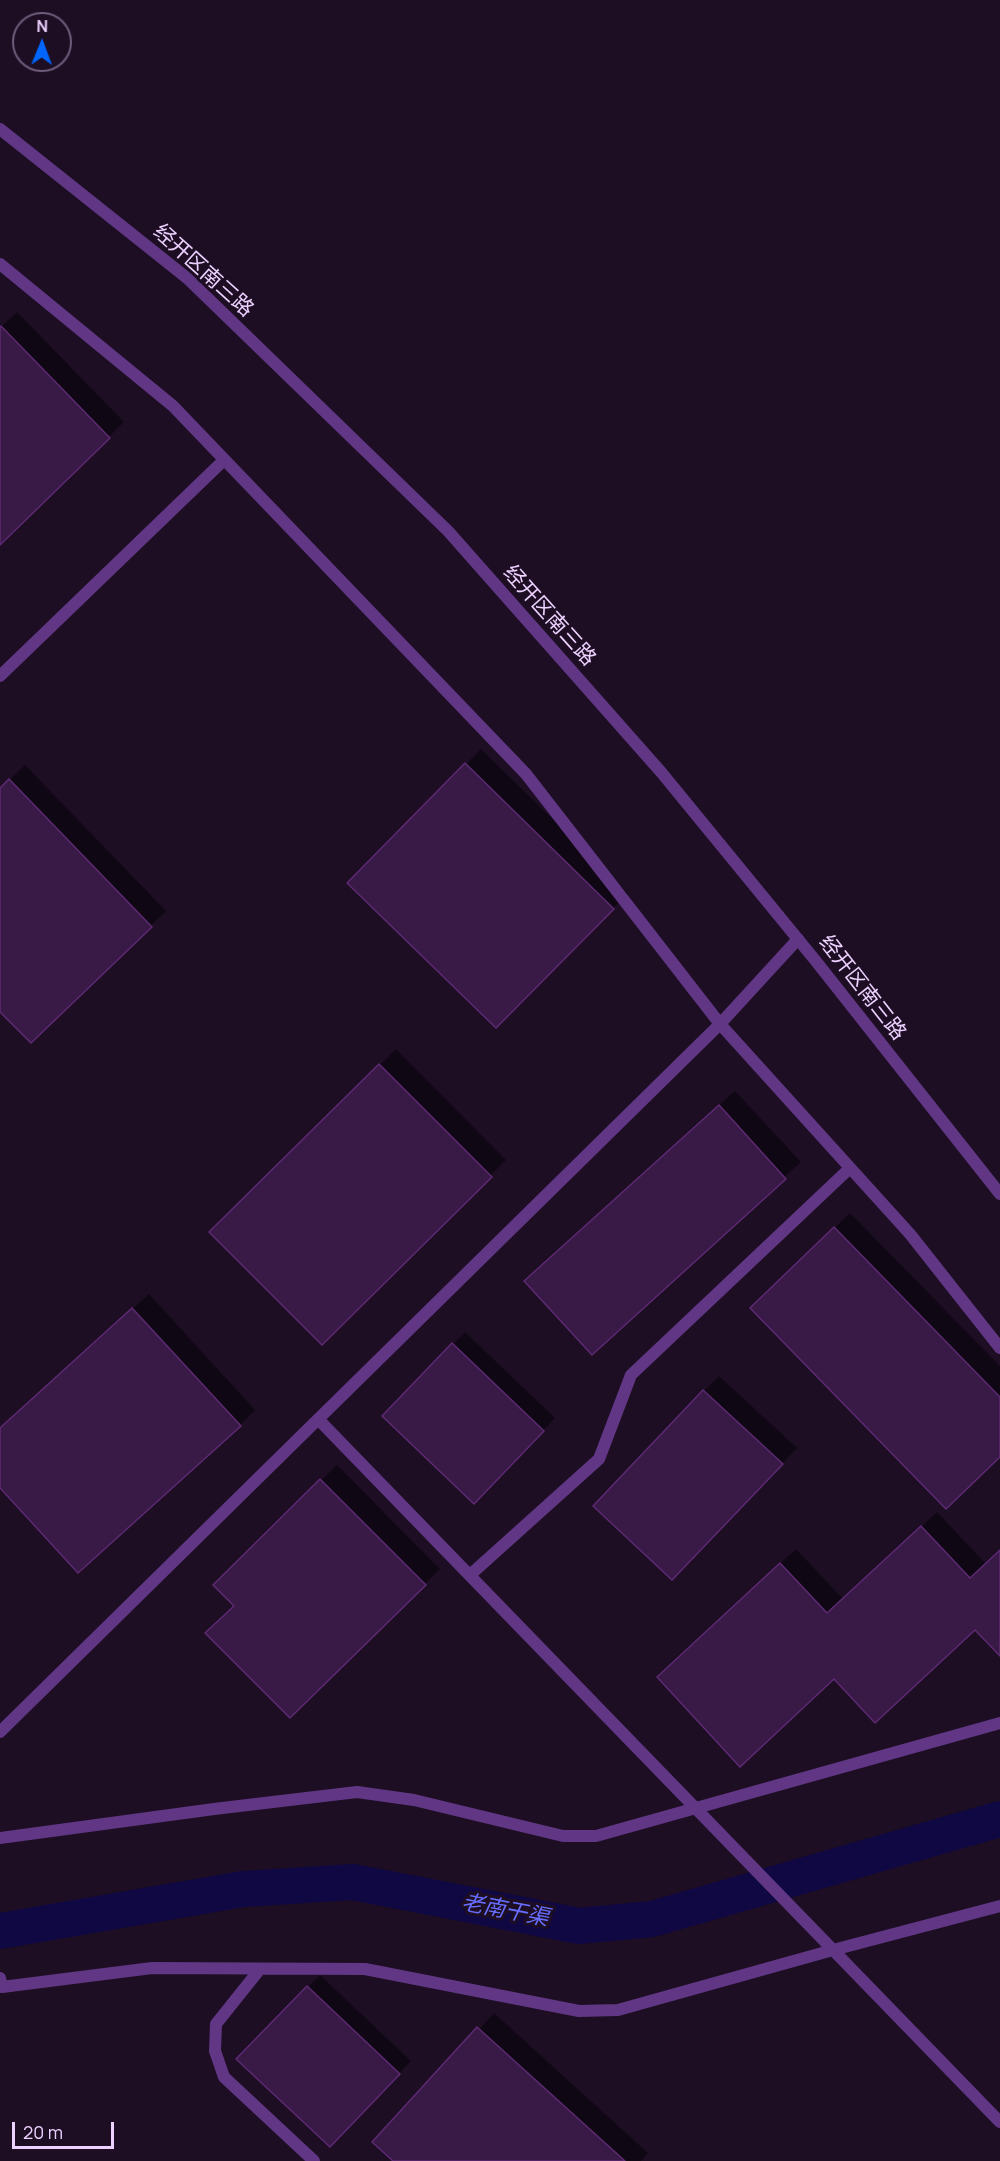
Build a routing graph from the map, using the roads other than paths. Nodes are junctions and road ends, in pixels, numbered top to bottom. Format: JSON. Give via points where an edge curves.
{"nodes":[{"id":1,"x":0,"y":129,"type":"edge"},
{"id":2,"x":0,"y":264,"type":"edge"},
{"id":3,"x":224,"y":460,"type":"junction"},
{"id":4,"x":0,"y":676,"type":"edge"},
{"id":5,"x":798,"y":939,"type":"junction"},
{"id":6,"x":720,"y":1024,"type":"junction"},
{"id":7,"x":850,"y":1168,"type":"junction"},
{"id":8,"x":1000,"y":1194,"type":"edge"},
{"id":9,"x":1000,"y":1348,"type":"edge"},
{"id":10,"x":318,"y":1419,"type":"junction"},
{"id":11,"x":470,"y":1575,"type":"junction"},
{"id":12,"x":1000,"y":1723,"type":"edge"},
{"id":13,"x":0,"y":1732,"type":"edge"},
{"id":14,"x":696,"y":1808,"type":"junction"},
{"id":15,"x":0,"y":1838,"type":"edge"},
{"id":16,"x":1000,"y":1906,"type":"edge"},
{"id":17,"x":833,"y":1950,"type":"junction"},
{"id":18,"x":260,"y":1969,"type":"junction"},
{"id":19,"x":0,"y":1978,"type":"edge"},
{"id":20,"x":1000,"y":2122,"type":"edge"},
{"id":21,"x":314,"y":2161,"type":"edge"}],
"edges":[{"from":1,"to":5,"type":"street","name":"经开区南三路","via":[[187,278],[448,531],[661,772]]},
{"from":2,"to":3,"type":"street","via":[[173,406]]},
{"from":3,"to":4,"type":"street"},
{"from":3,"to":6,"type":"street","via":[[526,774]]},
{"from":5,"to":6,"type":"street"},
{"from":5,"to":8,"type":"street","name":"经开区南三路"},
{"from":6,"to":7,"type":"street"},
{"from":6,"to":10,"type":"street"},
{"from":7,"to":9,"type":"street","via":[[909,1234]]},
{"from":7,"to":11,"type":"street","via":[[631,1375],[599,1459]]},
{"from":10,"to":11,"type":"street"},
{"from":10,"to":13,"type":"street"},
{"from":11,"to":14,"type":"street"},
{"from":12,"to":14,"type":"street"},
{"from":14,"to":15,"type":"street","via":[[596,1836],[562,1836],[414,1800],[357,1792]]},
{"from":14,"to":17,"type":"street"},
{"from":16,"to":17,"type":"street"},
{"from":17,"to":18,"type":"street","via":[[618,2010],[579,2011],[365,1969]]},
{"from":17,"to":20,"type":"street"},
{"from":18,"to":19,"type":"street","via":[[152,1968],[2,1986]]},
{"from":18,"to":21,"type":"street","via":[[216,2024],[215,2050],[224,2077]]}]}
